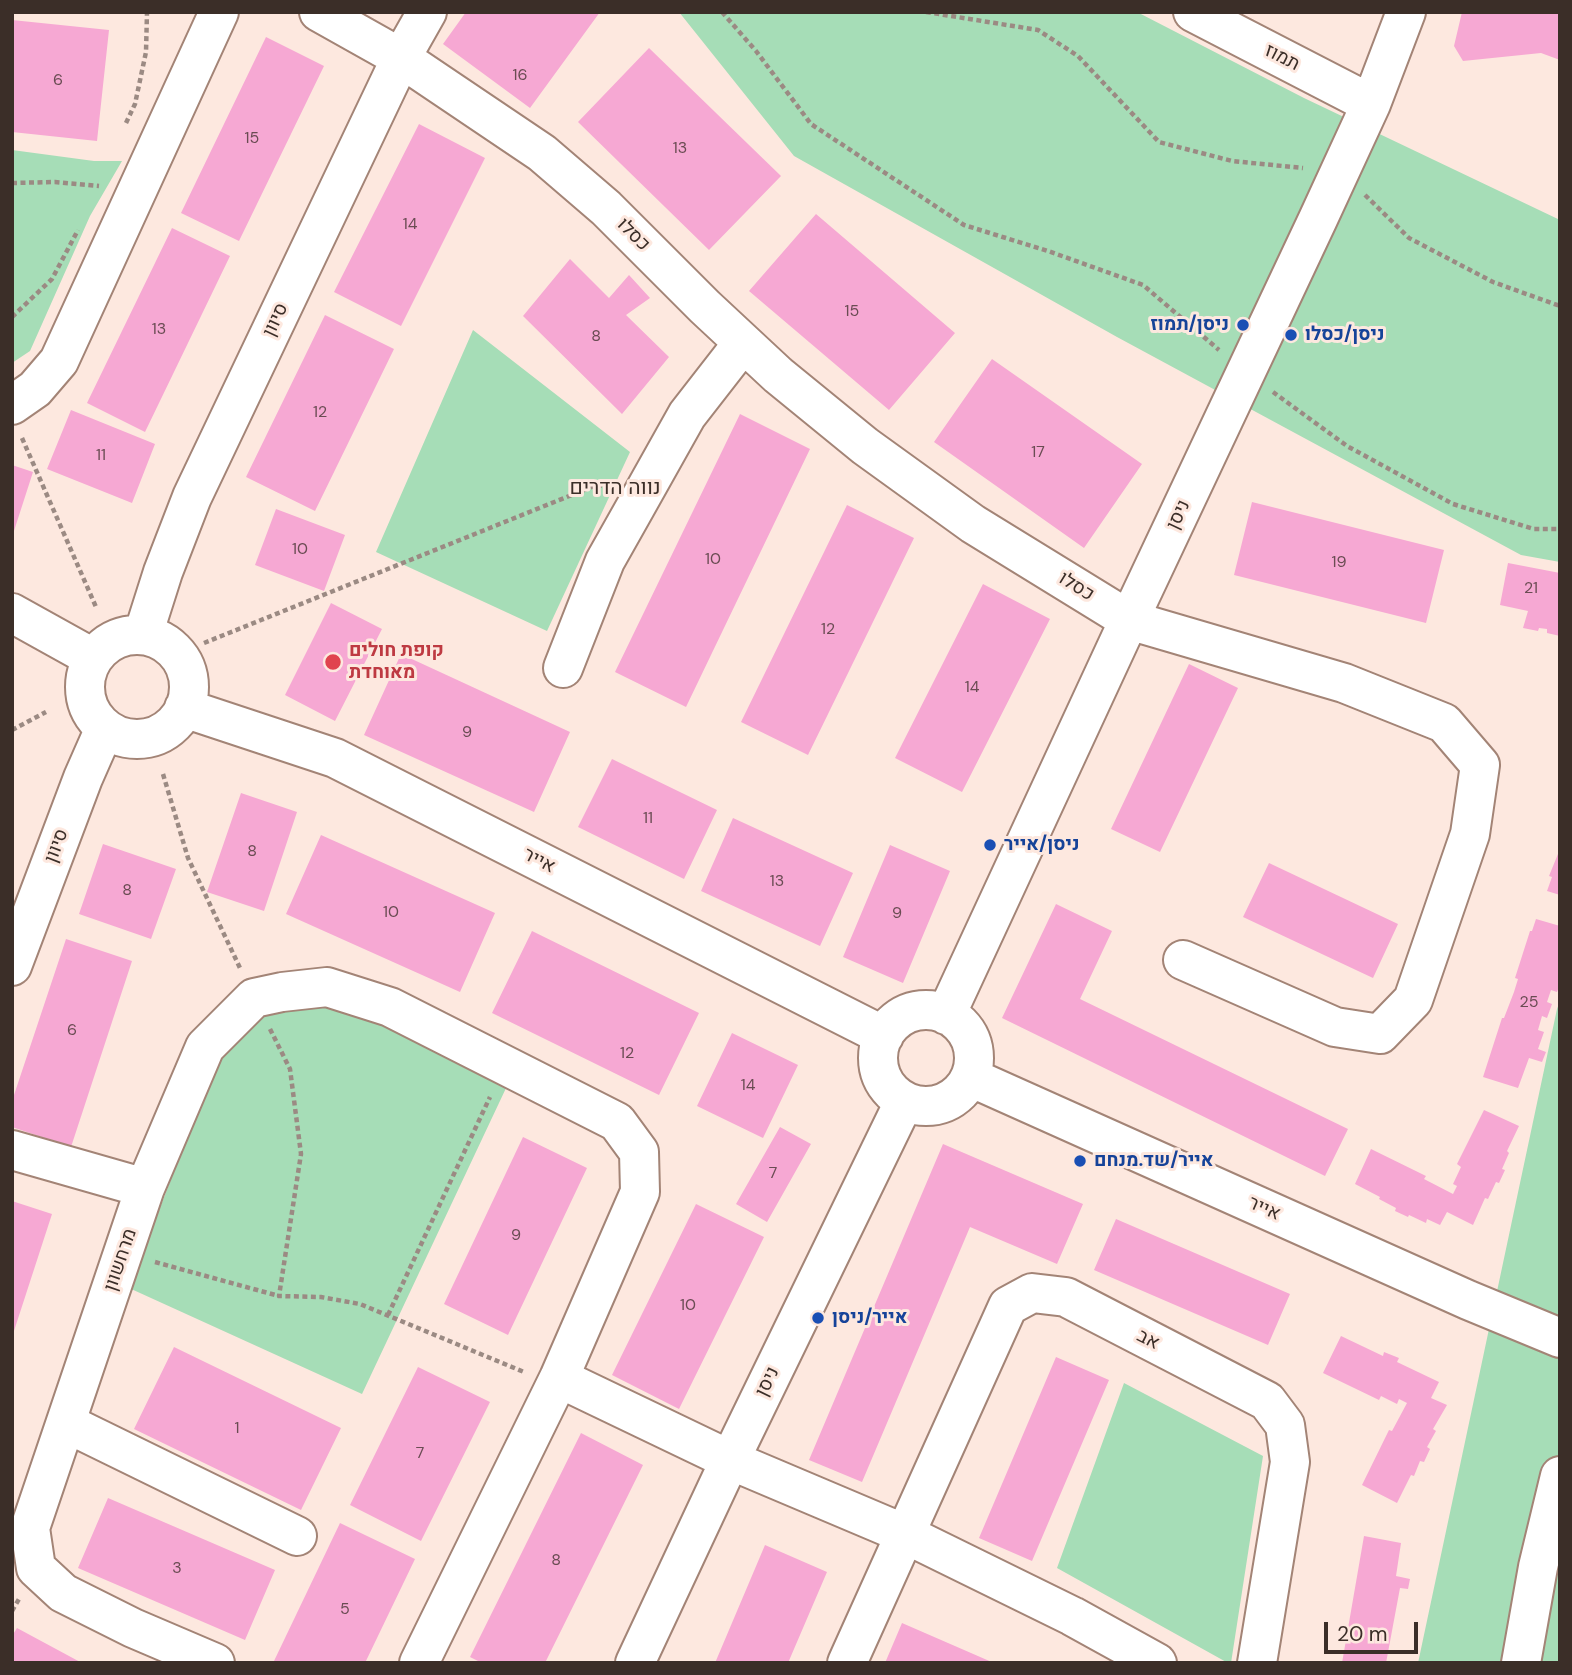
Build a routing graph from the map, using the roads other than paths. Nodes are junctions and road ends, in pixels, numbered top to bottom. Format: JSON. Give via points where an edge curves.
{"nodes":[{"id":1,"x":219,"y":12,"type":"edge"},
{"id":2,"x":318,"y":12,"type":"edge"},
{"id":3,"x":427,"y":12,"type":"edge"},
{"id":4,"x":1193,"y":12,"type":"edge"},
{"id":5,"x":1406,"y":12,"type":"edge"},
{"id":6,"x":401,"y":58,"type":"junction"},
{"id":7,"x":1371,"y":104,"type":"junction"},
{"id":8,"x":743,"y":343,"type":"junction"},
{"id":9,"x":15,"y":417,"type":"edge"},
{"id":10,"x":12,"y":613,"type":"edge"},
{"id":11,"x":1129,"y":620,"type":"junction"},
{"id":12,"x":143,"y":635,"type":"junction"},
{"id":13,"x":93,"y":658,"type":"junction"},
{"id":14,"x":563,"y":668,"type":"dead end"},
{"id":15,"x":184,"y":708,"type":"junction"},
{"id":16,"x":105,"y":728,"type":"junction"},
{"id":17,"x":1183,"y":960,"type":"dead end"},
{"id":18,"x":12,"y":966,"type":"edge"},
{"id":19,"x":947,"y":1015,"type":"junction"},
{"id":20,"x":884,"y":1035,"type":"junction"},
{"id":21,"x":970,"y":1077,"type":"junction"},
{"id":22,"x":904,"y":1102,"type":"junction"},
{"id":23,"x":12,"y":1150,"type":"edge"},
{"id":24,"x":145,"y":1188,"type":"junction"},
{"id":25,"x":1560,"y":1338,"type":"edge"},
{"id":26,"x":559,"y":1378,"type":"junction"},
{"id":27,"x":66,"y":1423,"type":"junction"},
{"id":28,"x":730,"y":1460,"type":"junction"},
{"id":29,"x":1560,"y":1476,"type":"edge"},
{"id":30,"x":905,"y":1534,"type":"junction"},
{"id":31,"x":297,"y":1536,"type":"dead end"},
{"id":32,"x":215,"y":1663,"type":"edge"},
{"id":33,"x":419,"y":1663,"type":"edge"},
{"id":34,"x":635,"y":1663,"type":"edge"},
{"id":35,"x":847,"y":1663,"type":"edge"},
{"id":36,"x":1157,"y":1663,"type":"edge"},
{"id":37,"x":1257,"y":1663,"type":"edge"},
{"id":38,"x":1521,"y":1663,"type":"edge"}],
"edges":[{"from":1,"to":9,"type":"street","via":[[59,361]]},
{"from":2,"to":6,"type":"street","name":"כסלו"},
{"from":3,"to":6,"type":"street","name":"סיוון"},
{"from":4,"to":7,"type":"street","name":"תמוז"},
{"from":5,"to":7,"type":"street","name":"ניסן"},
{"from":6,"to":8,"type":"street","name":"כסלו","via":[[542,153],[606,208]]},
{"from":6,"to":12,"type":"street","name":"סיוון","via":[[192,497]]},
{"from":7,"to":11,"type":"street","name":"ניסן"},
{"from":8,"to":11,"type":"street","name":"כסלו","via":[[876,454],[973,524]]},
{"from":8,"to":14,"type":"street","via":[[687,415],[605,561]]},
{"from":10,"to":13,"type":"street"},
{"from":11,"to":17,"type":"street","name":"כסלו","via":[[1344,683],[1444,723],[1480,765],[1471,834],[1413,1000],[1380,1034],[1335,1027]]},
{"from":11,"to":19,"type":"street","name":"ניסן"},
{"from":12,"to":13,"type":"street","via":[[121,637]]},
{"from":12,"to":15,"type":"street","via":[[159,639],[182,661],[189,692]]},
{"from":13,"to":16,"type":"street","via":[[87,672],[87,703]]},
{"from":15,"to":16,"type":"street","via":[[176,721],[150,737],[119,736]]},
{"from":15,"to":20,"type":"street","name":"אייר","via":[[335,758]]},
{"from":16,"to":18,"type":"street","name":"סיוון"},
{"from":19,"to":20,"type":"street","via":[[918,1011],[892,1024]]},
{"from":19,"to":21,"type":"street","via":[[968,1034],[974,1063]]},
{"from":20,"to":22,"type":"street","via":[[878,1066],[892,1093]]},
{"from":21,"to":22,"type":"street","via":[[950,1100],[935,1106]]},
{"from":21,"to":25,"type":"street","name":"אייר"},
{"from":22,"to":28,"type":"street","name":"ניסן"},
{"from":23,"to":24,"type":"street"},
{"from":24,"to":26,"type":"street","name":"מרחשוון","via":[[205,1047],[254,998],[327,987],[390,1007],[617,1122],[639,1152],[640,1192]]},
{"from":24,"to":27,"type":"street","name":"מרחשוון"},
{"from":26,"to":28,"type":"street"},
{"from":26,"to":33,"type":"street"},
{"from":27,"to":31,"type":"street"},
{"from":27,"to":32,"type":"street","name":"מרחשוון","via":[[30,1528],[36,1568],[63,1593]]},
{"from":28,"to":30,"type":"street"},
{"from":28,"to":34,"type":"street","name":"ניסן"},
{"from":29,"to":38,"type":"street"},
{"from":30,"to":35,"type":"street","name":"אב"},
{"from":30,"to":36,"type":"street"},
{"from":30,"to":37,"type":"street","name":"אב","via":[[1008,1306],[1032,1293],[1066,1297],[1267,1401],[1285,1425],[1290,1462]]}]}
